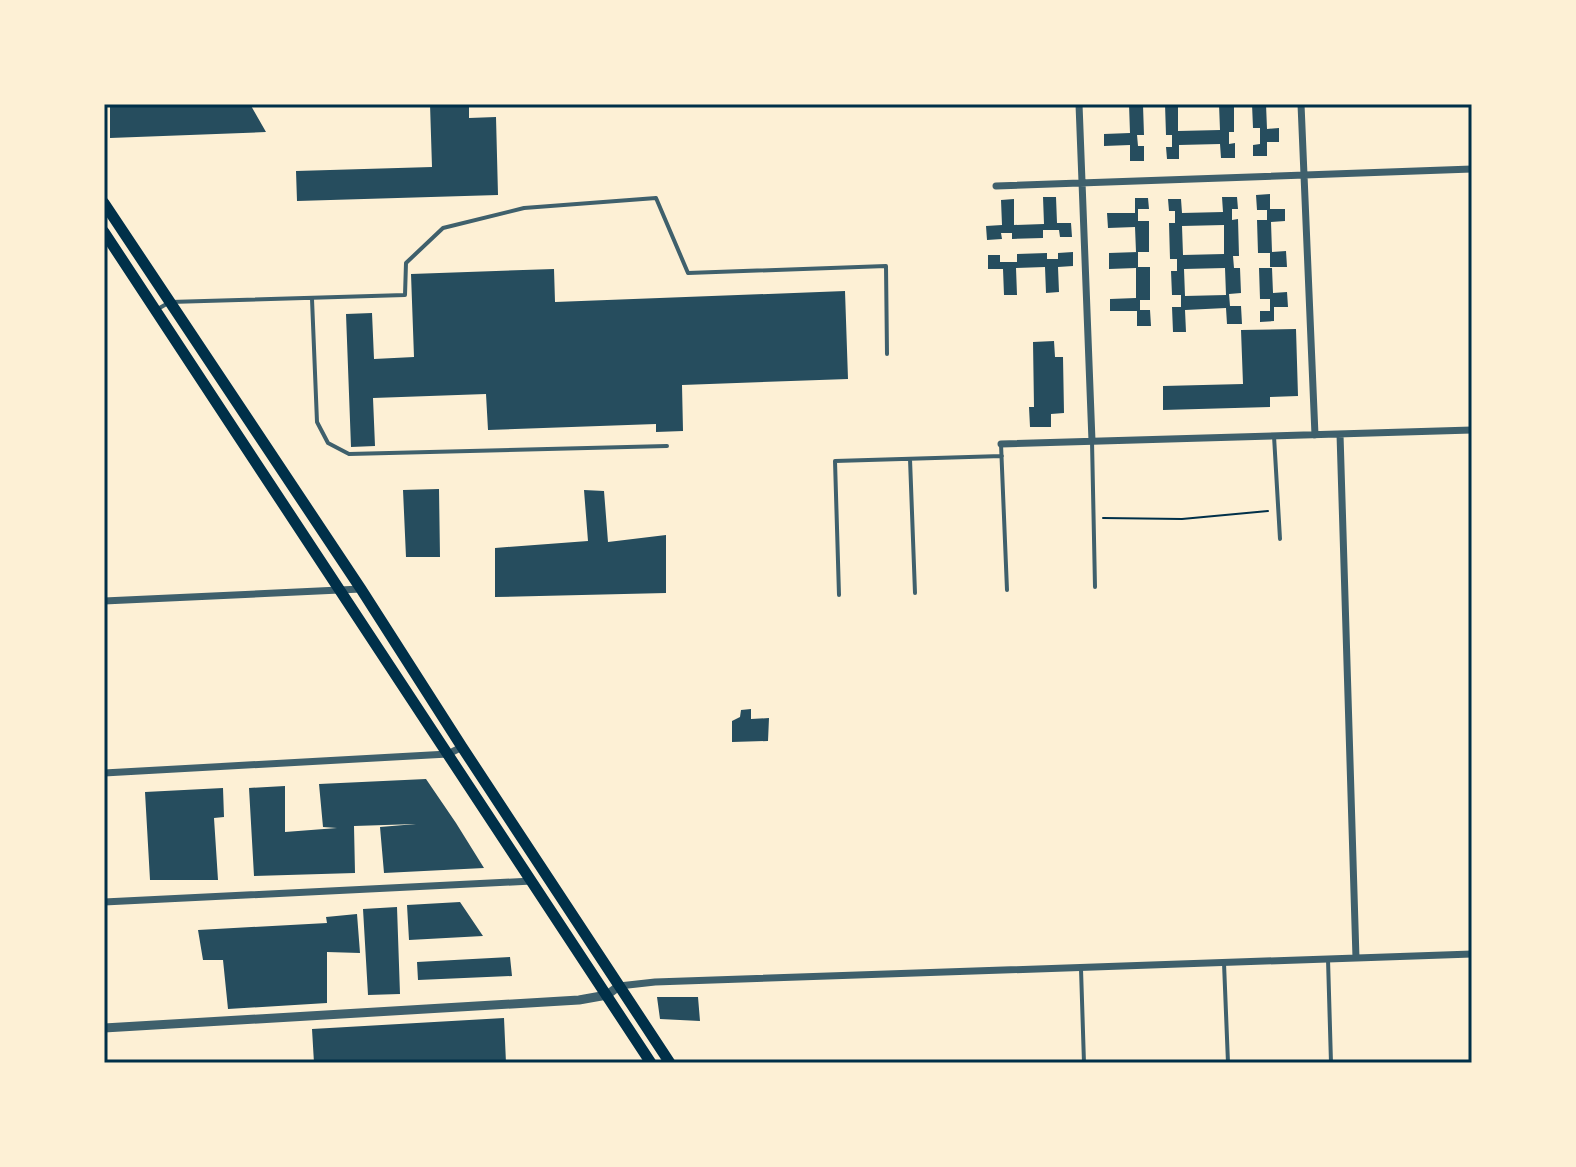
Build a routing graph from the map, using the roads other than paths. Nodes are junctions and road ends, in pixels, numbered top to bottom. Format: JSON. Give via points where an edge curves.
{"nodes":[{"id":1,"x":1079,"y":104,"type":"edge"},
{"id":2,"x":1301,"y":104,"type":"edge"},
{"id":3,"x":1472,"y":169,"type":"edge"},
{"id":4,"x":1304,"y":175,"type":"junction"},
{"id":5,"x":1082,"y":184,"type":"junction"},
{"id":6,"x":996,"y":186,"type":"dead end"},
{"id":7,"x":104,"y":203,"type":"edge"},
{"id":8,"x":104,"y":232,"type":"edge"},
{"id":9,"x":312,"y":299,"type":"junction"},
{"id":10,"x":170,"y":302,"type":"junction"},
{"id":11,"x":156,"y":310,"type":"junction"},
{"id":12,"x":887,"y":354,"type":"dead end"},
{"id":13,"x":1472,"y":430,"type":"edge"},
{"id":14,"x":1340,"y":434,"type":"junction"},
{"id":15,"x":1315,"y":435,"type":"junction"},
{"id":16,"x":1274,"y":436,"type":"junction"},
{"id":17,"x":1092,"y":441,"type":"junction"},
{"id":18,"x":1001,"y":444,"type":"joint"},
{"id":19,"x":667,"y":446,"type":"dead end"},
{"id":20,"x":1002,"y":456,"type":"junction"},
{"id":21,"x":910,"y":459,"type":"junction"},
{"id":22,"x":1280,"y":539,"type":"dead end"},
{"id":23,"x":1095,"y":587,"type":"dead end"},
{"id":24,"x":351,"y":590,"type":"junction"},
{"id":25,"x":1007,"y":590,"type":"dead end"},
{"id":26,"x":915,"y":593,"type":"dead end"},
{"id":27,"x":839,"y":595,"type":"dead end"},
{"id":28,"x":104,"y":601,"type":"edge"},
{"id":29,"x":462,"y":747,"type":"junction"},
{"id":30,"x":448,"y":754,"type":"junction"},
{"id":31,"x":104,"y":773,"type":"edge"},
{"id":32,"x":532,"y":881,"type":"junction"},
{"id":33,"x":104,"y":902,"type":"edge"},
{"id":34,"x":1472,"y":954,"type":"edge"},
{"id":35,"x":1356,"y":958,"type":"junction"},
{"id":36,"x":1328,"y":959,"type":"junction"},
{"id":37,"x":1224,"y":963,"type":"junction"},
{"id":38,"x":1081,"y":969,"type":"junction"},
{"id":39,"x":619,"y":986,"type":"junction"},
{"id":40,"x":607,"y":995,"type":"junction"},
{"id":41,"x":104,"y":1028,"type":"edge"},
{"id":42,"x":651,"y":1063,"type":"edge"},
{"id":43,"x":670,"y":1063,"type":"edge"},
{"id":44,"x":1084,"y":1063,"type":"edge"},
{"id":45,"x":1228,"y":1063,"type":"edge"},
{"id":46,"x":1331,"y":1063,"type":"edge"}],
"edges":[{"from":1,"to":5,"type":"street"},
{"from":2,"to":4,"type":"street"},
{"from":3,"to":4,"type":"street"},
{"from":4,"to":5,"type":"street"},
{"from":4,"to":15,"type":"street"},
{"from":5,"to":6,"type":"street"},
{"from":5,"to":17,"type":"street"},
{"from":7,"to":10,"type":"main road"},
{"from":8,"to":11,"type":"main road"},
{"from":9,"to":10,"type":"lane"},
{"from":9,"to":12,"type":"lane","via":[[405,295],[406,263],[443,228],[524,208],[656,198],[688,273],[886,266]]},
{"from":9,"to":19,"type":"lane","via":[[317,422],[328,443],[349,454]]},
{"from":10,"to":11,"type":"lane"},
{"from":10,"to":24,"type":"main road"},
{"from":11,"to":24,"type":"main road"},
{"from":13,"to":14,"type":"street"},
{"from":14,"to":15,"type":"street"},
{"from":14,"to":35,"type":"street"},
{"from":15,"to":16,"type":"street"},
{"from":16,"to":17,"type":"street"},
{"from":16,"to":22,"type":"lane"},
{"from":17,"to":18,"type":"street"},
{"from":17,"to":23,"type":"lane"},
{"from":18,"to":20,"type":"lane"},
{"from":20,"to":21,"type":"lane"},
{"from":20,"to":25,"type":"lane"},
{"from":21,"to":26,"type":"lane"},
{"from":21,"to":27,"type":"lane","via":[[835,461]]},
{"from":24,"to":28,"type":"street"},
{"from":24,"to":29,"type":"main road"},
{"from":24,"to":30,"type":"main road"},
{"from":29,"to":30,"type":"street"},
{"from":29,"to":39,"type":"main road"},
{"from":30,"to":31,"type":"street"},
{"from":30,"to":32,"type":"main road"},
{"from":32,"to":33,"type":"street"},
{"from":32,"to":40,"type":"main road"},
{"from":34,"to":35,"type":"street"},
{"from":35,"to":36,"type":"street"},
{"from":36,"to":37,"type":"street"},
{"from":36,"to":46,"type":"lane"},
{"from":37,"to":38,"type":"street"},
{"from":37,"to":45,"type":"lane"},
{"from":38,"to":39,"type":"street"},
{"from":38,"to":44,"type":"lane"},
{"from":39,"to":40,"type":"street"},
{"from":39,"to":43,"type":"main road"},
{"from":40,"to":41,"type":"street"},
{"from":40,"to":42,"type":"main road"}]}
